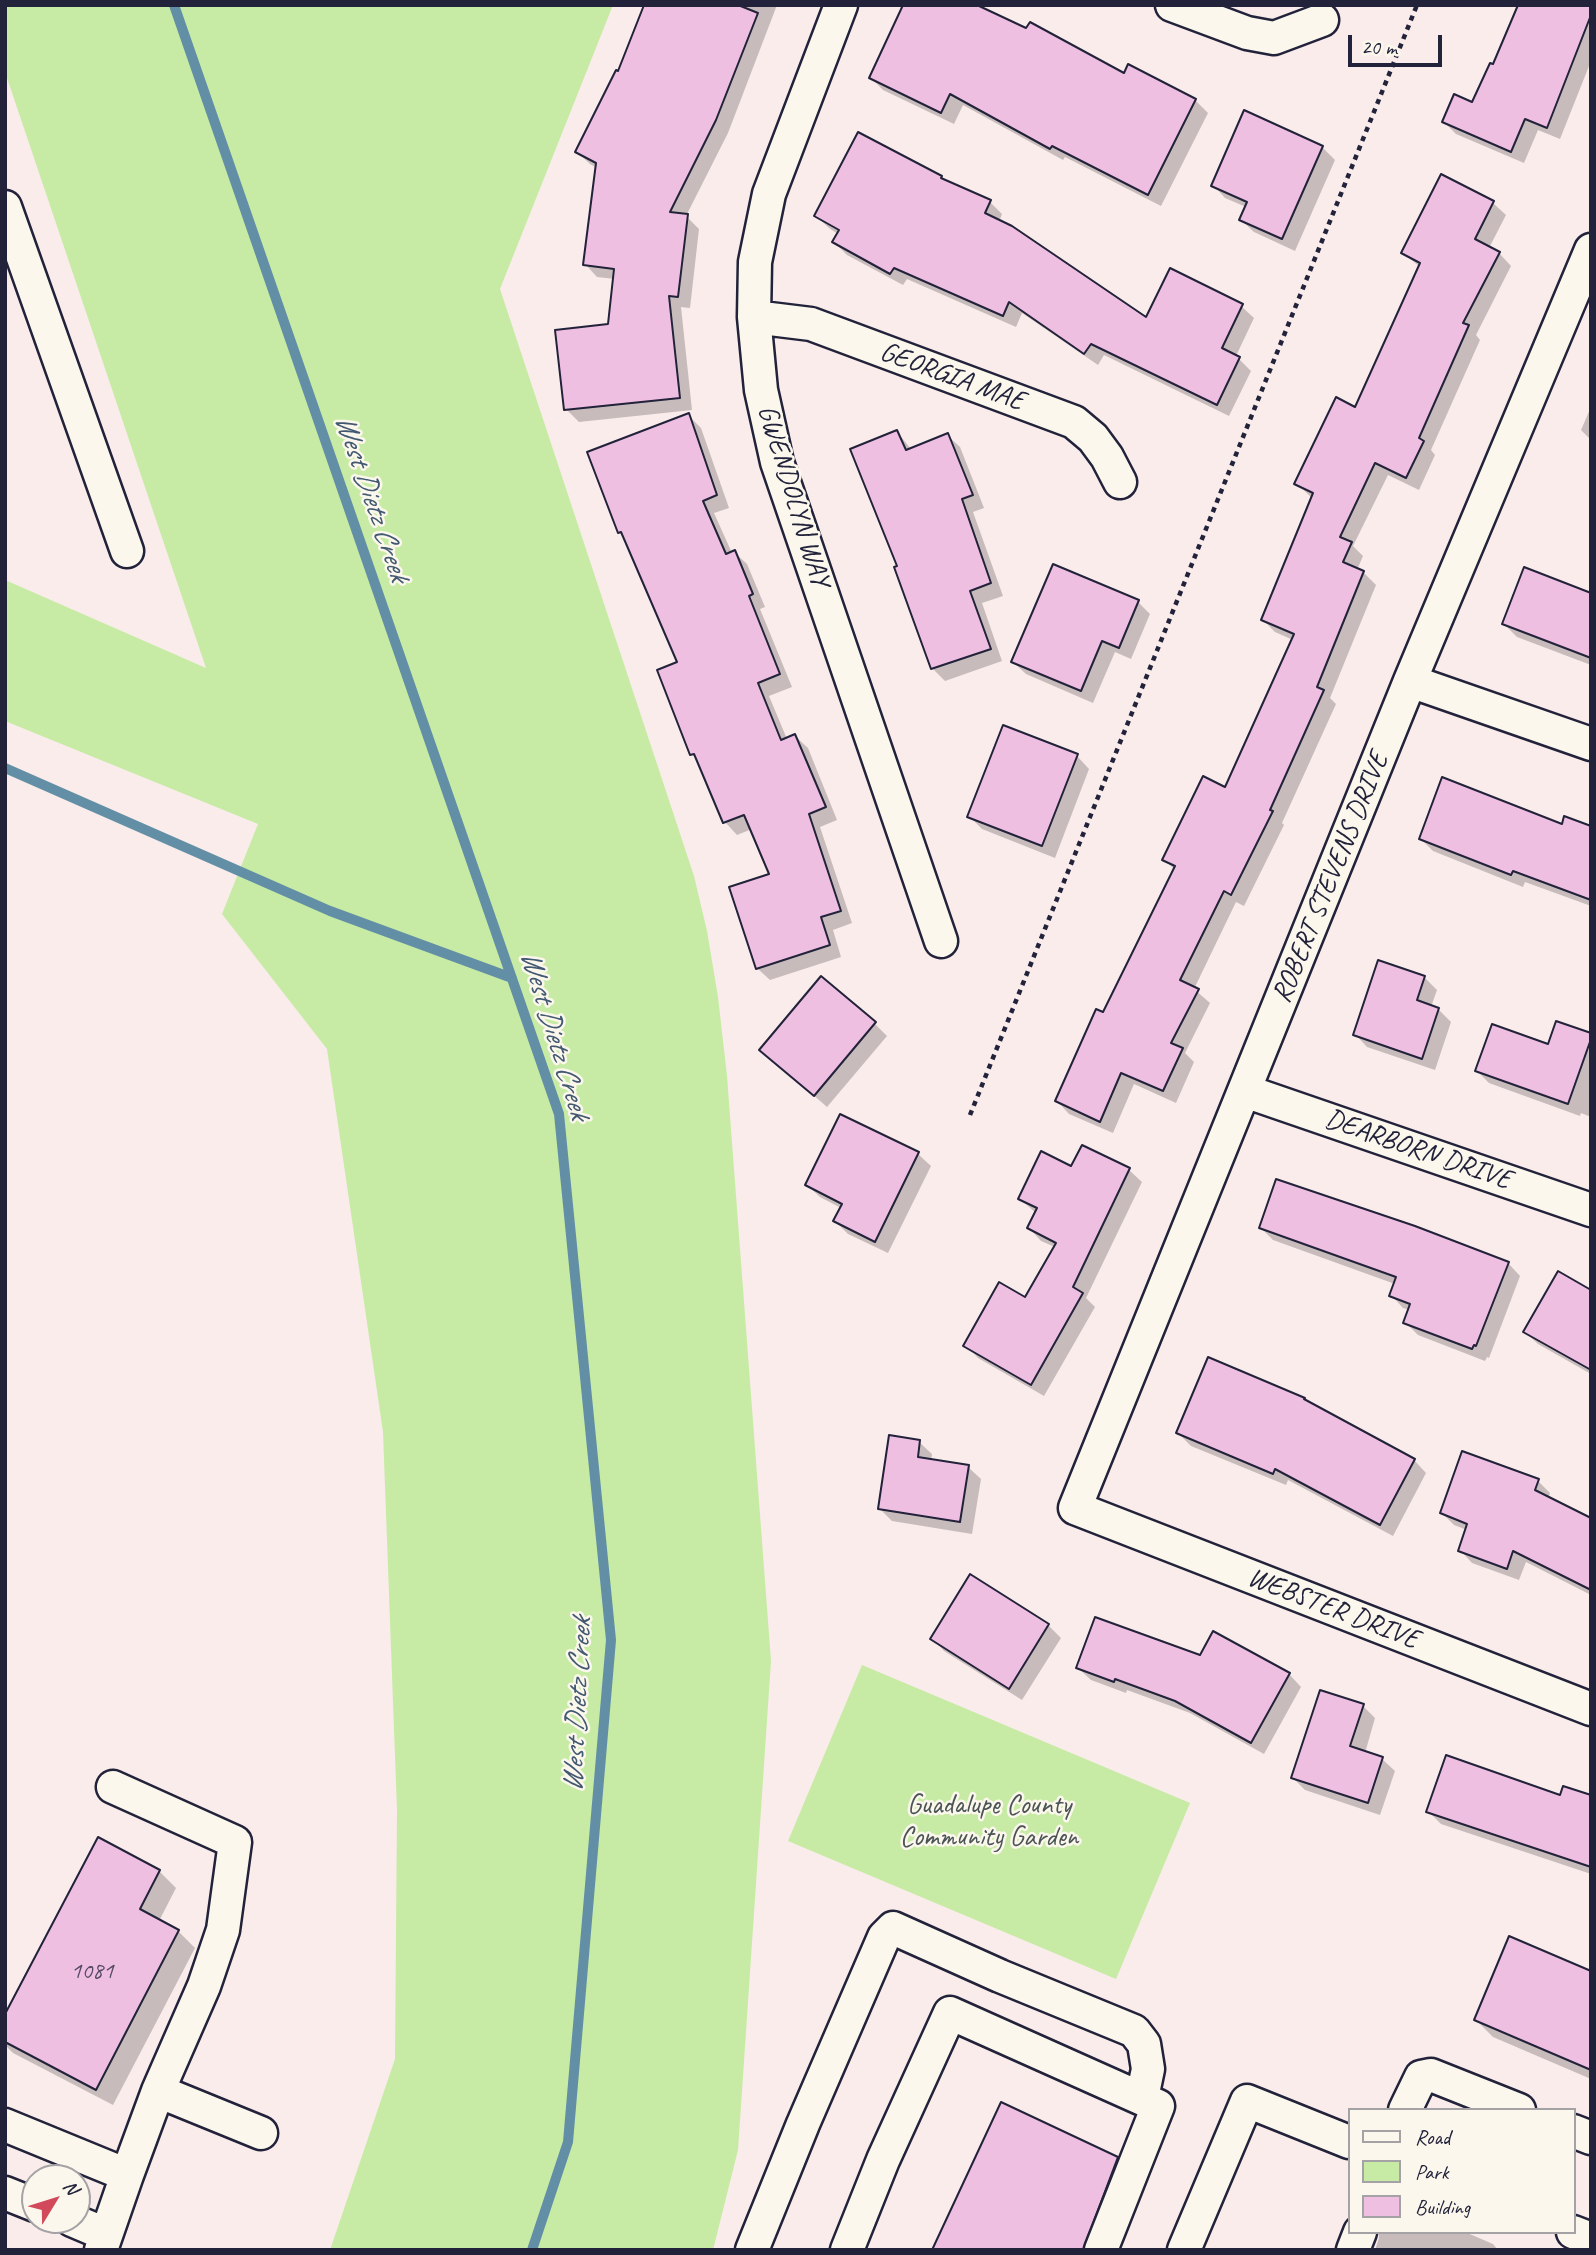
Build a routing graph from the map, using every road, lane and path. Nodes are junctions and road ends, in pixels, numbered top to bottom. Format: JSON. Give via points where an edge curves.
{"nodes":[{"id":1,"x":841,"y":5,"type":"edge"},
{"id":2,"x":1172,"y":5,"type":"edge"},
{"id":3,"x":1417,"y":5,"type":"edge"},
{"id":4,"x":1322,"y":20,"type":"dead end"},
{"id":5,"x":5,"y":206,"type":"edge"},
{"id":6,"x":1591,"y":250,"type":"edge"},
{"id":7,"x":1584,"y":286,"type":"edge"},
{"id":8,"x":754,"y":317,"type":"junction"},
{"id":9,"x":1120,"y":482,"type":"dead end"},
{"id":10,"x":127,"y":551,"type":"dead end"},
{"id":11,"x":1410,"y":681,"type":"junction"},
{"id":12,"x":1591,"y":744,"type":"edge"},
{"id":13,"x":941,"y":941,"type":"dead end"},
{"id":14,"x":1245,"y":1091,"type":"junction"},
{"id":15,"x":970,"y":1115,"type":"dead end"},
{"id":16,"x":1591,"y":1210,"type":"edge"},
{"id":17,"x":1075,"y":1508,"type":"joint"},
{"id":18,"x":1591,"y":1709,"type":"edge"},
{"id":19,"x":113,"y":1787,"type":"dead end"},
{"id":20,"x":158,"y":2091,"type":"junction"},
{"id":21,"x":1142,"y":2098,"type":"junction"},
{"id":22,"x":1406,"y":2108,"type":"edge"},
{"id":23,"x":1514,"y":2108,"type":"edge"},
{"id":24,"x":5,"y":2125,"type":"edge"},
{"id":25,"x":261,"y":2133,"type":"dead end"},
{"id":26,"x":1348,"y":2142,"type":"edge"},
{"id":27,"x":127,"y":2175,"type":"junction"},
{"id":28,"x":103,"y":2242,"type":"edge"},
{"id":29,"x":752,"y":2250,"type":"edge"},
{"id":30,"x":848,"y":2250,"type":"edge"},
{"id":31,"x":1101,"y":2250,"type":"edge"},
{"id":32,"x":1184,"y":2250,"type":"edge"}],
"edges":[{"from":1,"to":8,"type":"street","name":"GWENDOLYN WAY","via":[[769,194],[755,262]]},
{"from":2,"to":4,"type":"street","via":[[1247,33],[1274,38]]},
{"from":3,"to":15,"type":"path"},
{"from":5,"to":10,"type":"street"},
{"from":6,"to":7,"type":"street","name":"ROBERT STEVENS DRIVE"},
{"from":7,"to":11,"type":"street","name":"ROBERT STEVENS DRIVE"},
{"from":8,"to":9,"type":"street","name":"GEORGIA MAE","via":[[811,324],[1074,422],[1093,438]]},
{"from":8,"to":13,"type":"street","name":"GWENDOLYN WAY","via":[[761,390],[776,461]]},
{"from":11,"to":12,"type":"street"},
{"from":11,"to":14,"type":"street","name":"ROBERT STEVENS DRIVE"},
{"from":14,"to":16,"type":"street","name":"DEARBORN DRIVE"},
{"from":14,"to":17,"type":"street","name":"ROBERT STEVENS DRIVE"},
{"from":17,"to":18,"type":"street","name":"WEBSTER DRIVE"},
{"from":19,"to":20,"type":"street","via":[[235,1842],[223,1930]]},
{"from":20,"to":25,"type":"street"},
{"from":20,"to":27,"type":"street"},
{"from":21,"to":29,"type":"street","via":[[1148,2069],[1144,2045],[1134,2031],[893,1928],[884,1937]]},
{"from":21,"to":30,"type":"street","via":[[950,2013]]},
{"from":21,"to":31,"type":"street","via":[[1158,2106]]},
{"from":22,"to":23,"type":"street","via":[[1422,2077],[1431,2074]]},
{"from":24,"to":27,"type":"street"},
{"from":26,"to":32,"type":"street","via":[[1247,2101]]},
{"from":27,"to":28,"type":"street"}]}
